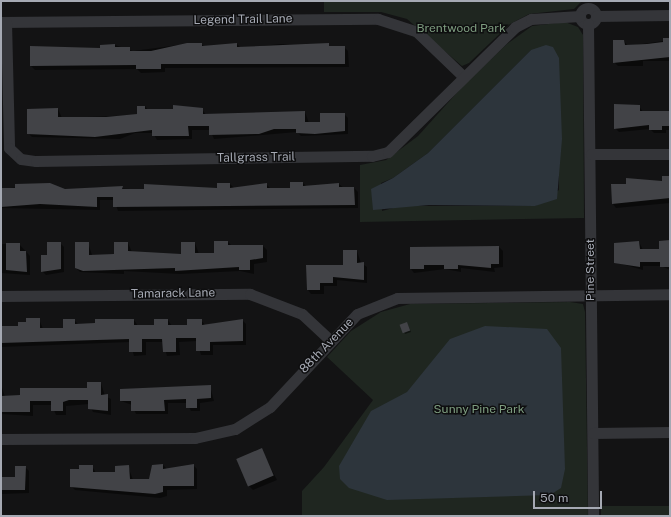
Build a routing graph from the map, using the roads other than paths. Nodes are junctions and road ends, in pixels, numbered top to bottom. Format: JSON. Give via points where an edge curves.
{"nodes":[{"id":1,"x":588,"y":13,"type":"edge"},
{"id":2,"x":670,"y":15,"type":"edge"},
{"id":3,"x":4,"y":22,"type":"edge"},
{"id":4,"x":464,"y":77,"type":"junction"},
{"id":5,"x":591,"y":154,"type":"junction"},
{"id":6,"x":670,"y":154,"type":"edge"},
{"id":7,"x":592,"y":294,"type":"junction"},
{"id":8,"x":670,"y":294,"type":"edge"},
{"id":9,"x":1,"y":296,"type":"edge"},
{"id":10,"x":330,"y":341,"type":"junction"},
{"id":11,"x":670,"y":432,"type":"edge"},
{"id":12,"x":592,"y":433,"type":"junction"},
{"id":13,"x":1,"y":439,"type":"edge"},
{"id":14,"x":593,"y":516,"type":"edge"}],
"edges":[{"from":1,"to":2,"type":"street","name":"Tallgrass Trail"},
{"from":1,"to":4,"type":"street","name":"Tallgrass Trail","via":[[531,20],[515,27]]},
{"from":1,"to":5,"type":"street","name":"Pine Street"},
{"from":3,"to":4,"type":"street","name":"Legend Trail Lane","via":[[378,19],[416,31]]},
{"from":3,"to":4,"type":"street","name":"Tallgrass Trail","via":[[7,137],[14,155],[28,161],[372,156],[388,152]]},
{"from":5,"to":6,"type":"street"},
{"from":5,"to":7,"type":"street","name":"Pine Street"},
{"from":7,"to":8,"type":"street","name":"88th Avenue"},
{"from":7,"to":10,"type":"street","name":"88th Avenue","via":[[397,298],[357,314]]},
{"from":7,"to":12,"type":"street","name":"Pine Street"},
{"from":9,"to":10,"type":"street","name":"Tamarack Lane","via":[[250,294],[302,314]]},
{"from":10,"to":13,"type":"street","name":"88th Avenue","via":[[270,408],[221,434],[195,438]]},
{"from":11,"to":12,"type":"street"},
{"from":12,"to":14,"type":"street","name":"Pine Street"}]}
